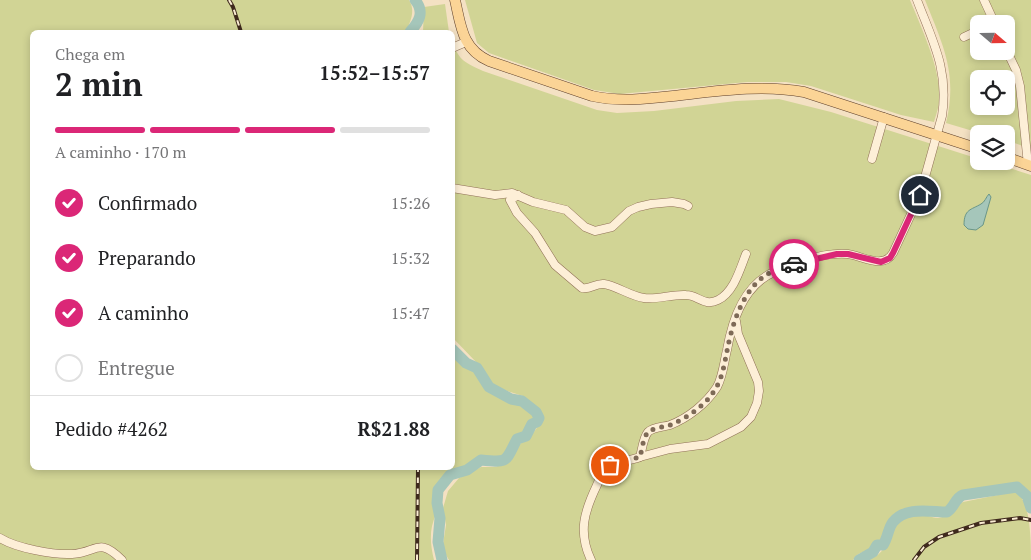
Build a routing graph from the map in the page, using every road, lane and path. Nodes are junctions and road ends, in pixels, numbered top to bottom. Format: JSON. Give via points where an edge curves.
{"nodes":[{"id":1,"x":455,"y":0,"type":"edge"},
{"id":2,"x":917,"y":0,"type":"edge"},
{"id":3,"x":984,"y":0,"type":"edge"},
{"id":4,"x":990,"y":15,"type":"edge"},
{"id":5,"x":970,"y":34,"type":"edge"},
{"id":6,"x":964,"y":37,"type":"dead end"},
{"id":7,"x":466,"y":42,"type":"junction"},
{"id":8,"x":455,"y":47,"type":"edge"},
{"id":9,"x":1011,"y":60,"type":"edge"},
{"id":10,"x":884,"y":117,"type":"junction"},
{"id":11,"x":936,"y":135,"type":"junction"},
{"id":12,"x":970,"y":146,"type":"edge"},
{"id":13,"x":872,"y":158,"type":"dead end"},
{"id":14,"x":1015,"y":161,"type":"edge"},
{"id":15,"x":1030,"y":165,"type":"edge"},
{"id":16,"x":455,"y":188,"type":"edge"},
{"id":17,"x":518,"y":195,"type":"junction"},
{"id":18,"x":688,"y":206,"type":"dead end"},
{"id":19,"x":746,"y":254,"type":"dead end"},
{"id":20,"x":737,"y":314,"type":"junction"},
{"id":21,"x":640,"y":457,"type":"junction"},
{"id":22,"x":0,"y":538,"type":"edge"},
{"id":23,"x":122,"y":560,"type":"edge"},
{"id":24,"x":591,"y":560,"type":"edge"}],
"edges":[{"from":1,"to":7,"type":"main road"},
{"from":2,"to":11,"type":"street","via":[[943,70],[944,104]]},
{"from":3,"to":4,"type":"street"},
{"from":5,"to":6,"type":"street"},
{"from":7,"to":8,"type":"street"},
{"from":7,"to":10,"type":"main road","via":[[475,54],[489,61],[606,99],[632,100],[771,88],[804,92]]},
{"from":9,"to":15,"type":"street","via":[[1020,86]]},
{"from":10,"to":11,"type":"main road"},
{"from":10,"to":13,"type":"street"},
{"from":11,"to":12,"type":"main road"},
{"from":11,"to":20,"type":"street","via":[[920,195],[890,258],[881,262],[837,254],[798,263],[766,275],[752,289]]},
{"from":14,"to":15,"type":"main road"},
{"from":16,"to":17,"type":"street"},
{"from":17,"to":18,"type":"street","via":[[566,210],[585,227],[595,231],[612,227],[638,207],[672,202]]},
{"from":17,"to":19,"type":"street","via":[[510,200],[517,213],[535,233],[555,265],[582,288],[602,284],[644,298],[689,295],[700,301],[713,302],[729,289]]},
{"from":20,"to":21,"type":"street","via":[[722,374],[711,396],[679,421],[649,432]]},
{"from":20,"to":21,"type":"street","via":[[738,334],[758,382],[758,403],[751,417],[742,427],[712,442]]},
{"from":21,"to":24,"type":"street","via":[[608,467],[587,506],[584,530]]},
{"from":22,"to":23,"type":"street","via":[[14,544],[71,554],[100,546],[110,549]]}]}
